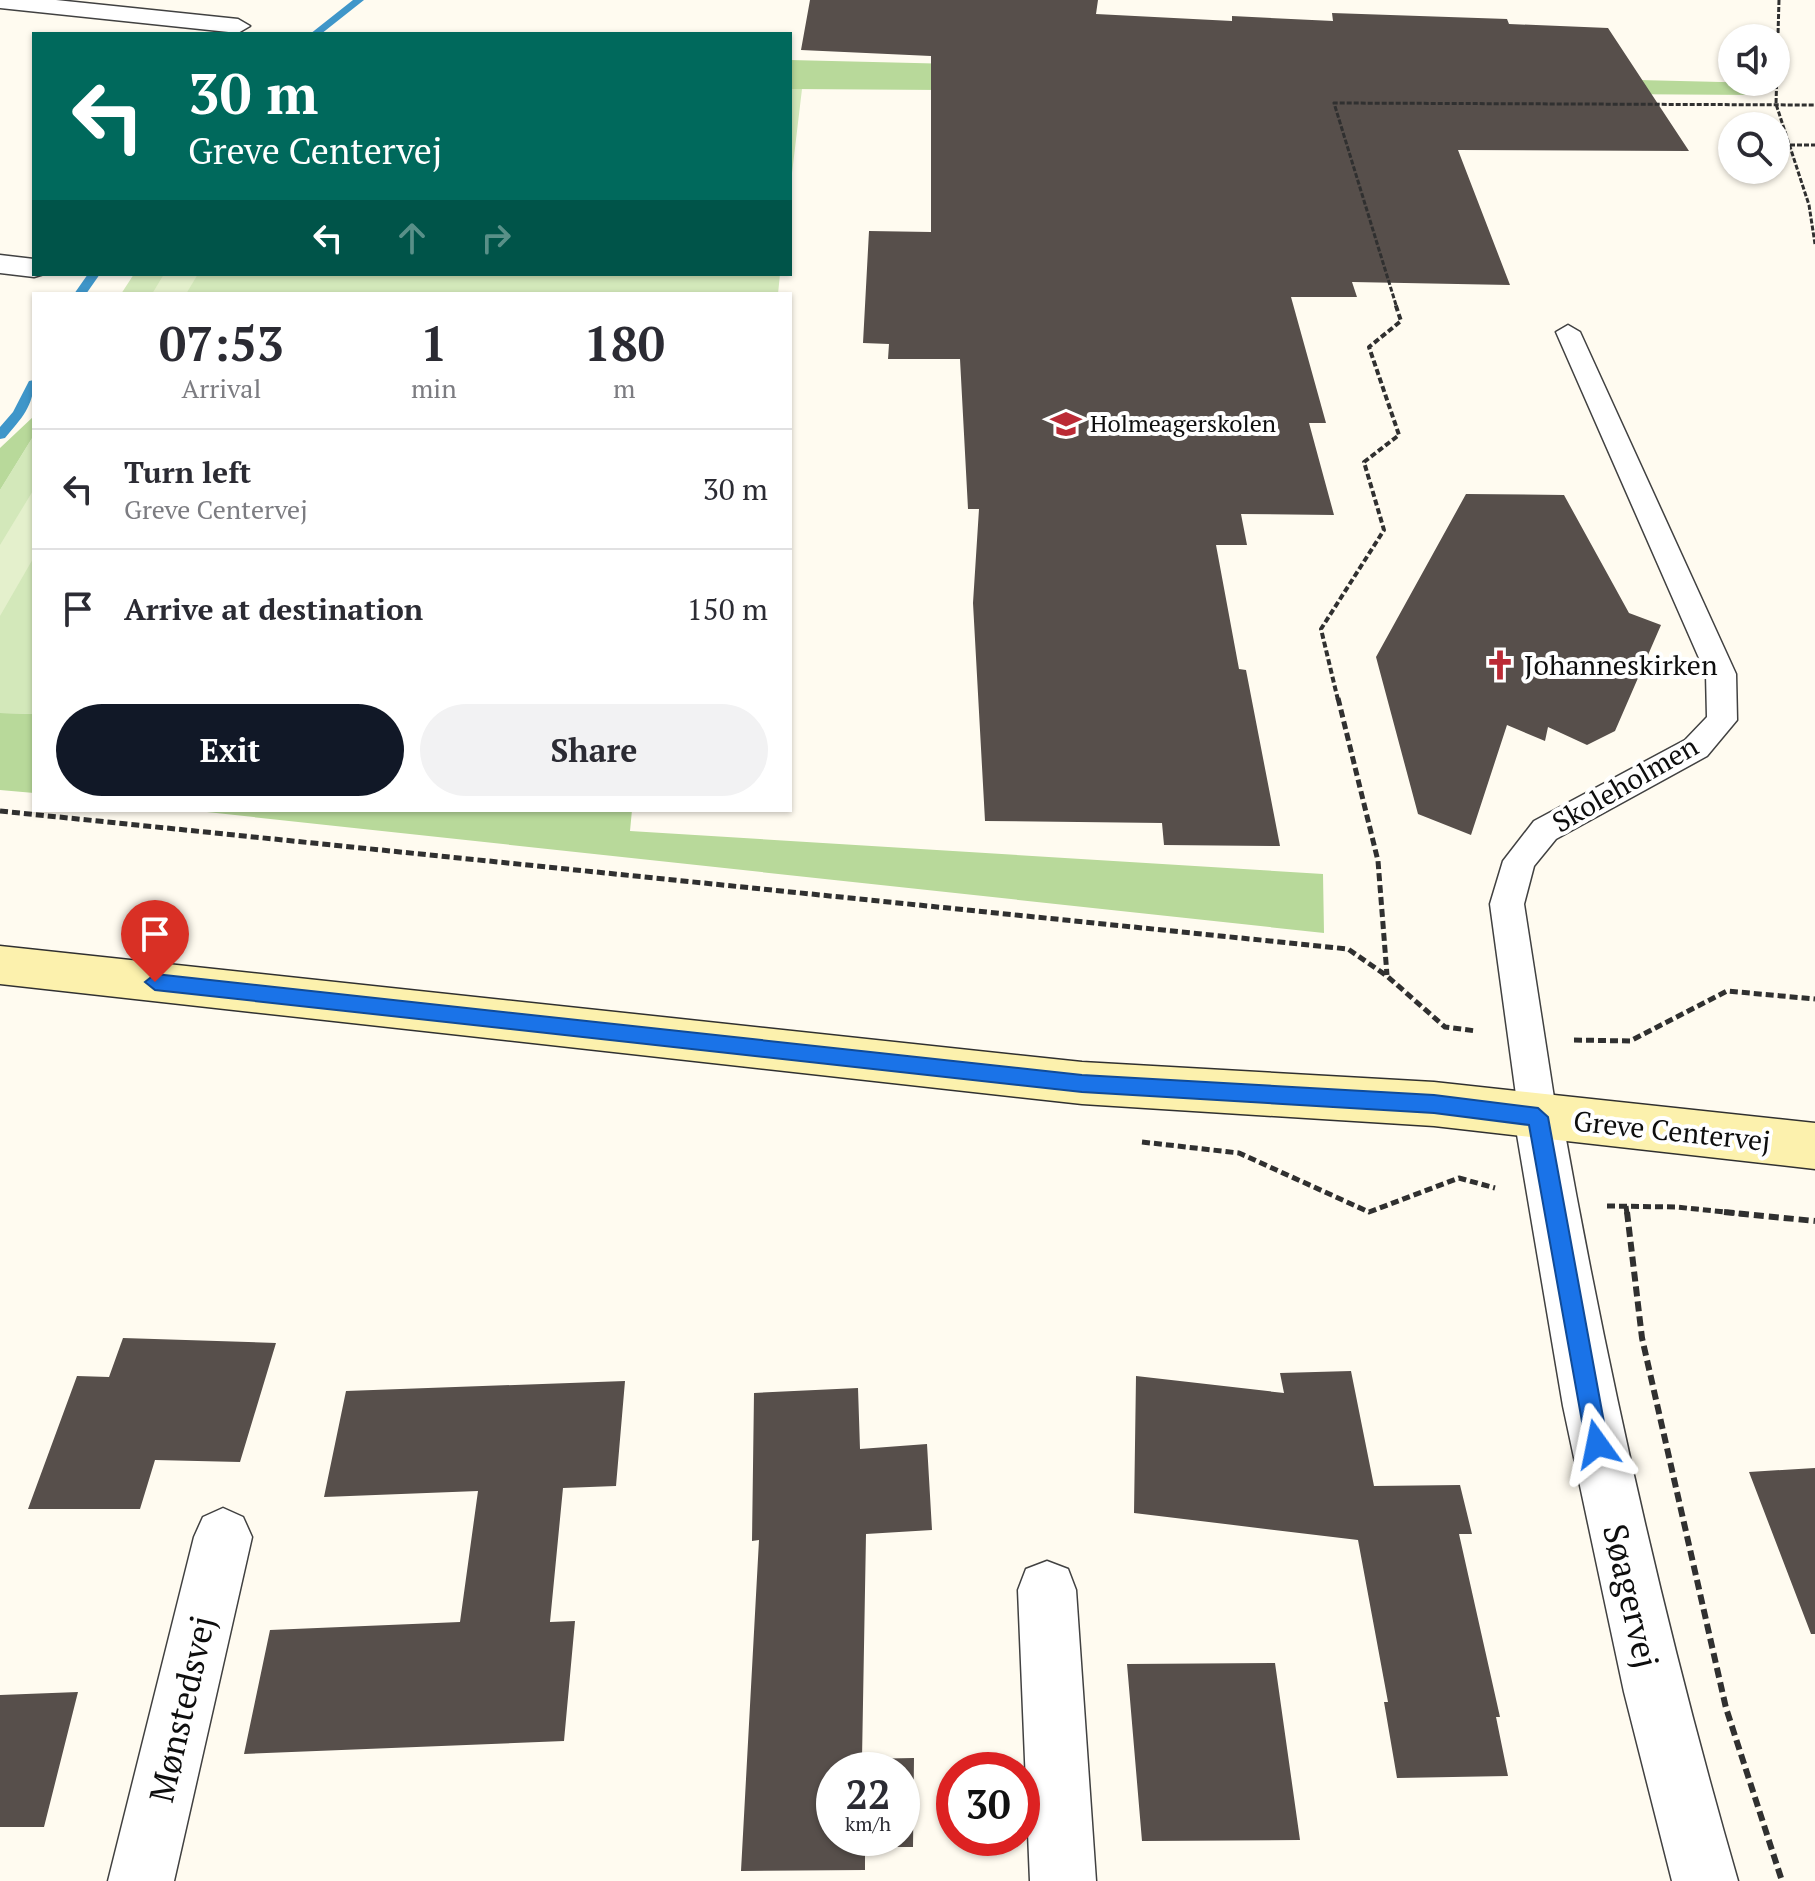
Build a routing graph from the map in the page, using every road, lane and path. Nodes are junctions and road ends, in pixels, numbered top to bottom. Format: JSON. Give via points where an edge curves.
{"nodes":[{"id":1,"x":1779,"y":0,"type":"edge"},
{"id":2,"x":0,"y":1,"type":"edge"},
{"id":3,"x":238,"y":26,"type":"dead end"},
{"id":4,"x":1776,"y":104,"type":"junction"},
{"id":5,"x":1815,"y":105,"type":"edge"},
{"id":6,"x":1779,"y":112,"type":"edge"},
{"id":7,"x":1790,"y":145,"type":"joint"},
{"id":8,"x":1815,"y":145,"type":"edge"},
{"id":9,"x":1815,"y":244,"type":"edge"},
{"id":10,"x":0,"y":264,"type":"edge"},
{"id":11,"x":32,"y":268,"type":"edge"},
{"id":12,"x":1568,"y":332,"type":"dead end"},
{"id":13,"x":0,"y":811,"type":"edge"},
{"id":14,"x":0,"y":965,"type":"edge"},
{"id":15,"x":1387,"y":976,"type":"junction"},
{"id":16,"x":1815,"y":999,"type":"edge"},
{"id":17,"x":1529,"y":1038,"type":"junction"},
{"id":18,"x":1538,"y":1117,"type":"junction"},
{"id":19,"x":1128,"y":1141,"type":"dead end"},
{"id":20,"x":1815,"y":1146,"type":"edge"},
{"id":21,"x":1552,"y":1204,"type":"junction"},
{"id":22,"x":1626,"y":1206,"type":"junction"},
{"id":23,"x":1815,"y":1221,"type":"edge"},
{"id":24,"x":223,"y":1537,"type":"dead end"},
{"id":25,"x":1047,"y":1590,"type":"dead end"},
{"id":26,"x":141,"y":1881,"type":"edge"},
{"id":27,"x":1063,"y":1881,"type":"edge"},
{"id":28,"x":1705,"y":1881,"type":"edge"},
{"id":29,"x":1782,"y":1881,"type":"edge"}],
"edges":[{"from":1,"to":4,"type":"path"},
{"from":2,"to":3,"type":"street"},
{"from":4,"to":5,"type":"path"},
{"from":4,"to":6,"type":"path"},
{"from":4,"to":15,"type":"path","via":[[1334,103],[1401,321],[1369,347],[1399,435],[1364,462],[1384,530],[1321,629],[1378,861]]},
{"from":7,"to":8,"type":"path"},
{"from":7,"to":9,"type":"path"},
{"from":10,"to":11,"type":"street"},
{"from":12,"to":17,"type":"lane","name":"Skoleholmen","via":[[1721,674],[1722,720],[1696,748],[1545,830],[1519,861],[1507,904]]},
{"from":13,"to":15,"type":"path","via":[[1348,949]]},
{"from":14,"to":18,"type":"street","name":"Greve Centervej","via":[[1082,1083],[1434,1104]]},
{"from":15,"to":17,"type":"path","via":[[1445,1027]]},
{"from":16,"to":17,"type":"path","via":[[1727,991],[1630,1041]]},
{"from":17,"to":18,"type":"lane","name":"Skoleholmen"},
{"from":18,"to":20,"type":"street","name":"Greve Centervej"},
{"from":18,"to":21,"type":"street","name":"Søagervej"},
{"from":19,"to":21,"type":"path","via":[[1239,1153],[1369,1212],[1459,1178]]},
{"from":21,"to":22,"type":"path"},
{"from":21,"to":28,"type":"street","name":"Søagervej","via":[[1590,1414],[1656,1710]]},
{"from":22,"to":23,"type":"path"},
{"from":22,"to":29,"type":"path","via":[[1642,1338],[1726,1708]]},
{"from":24,"to":26,"type":"street","name":"Mønstedsvej"},
{"from":25,"to":27,"type":"street"}]}
